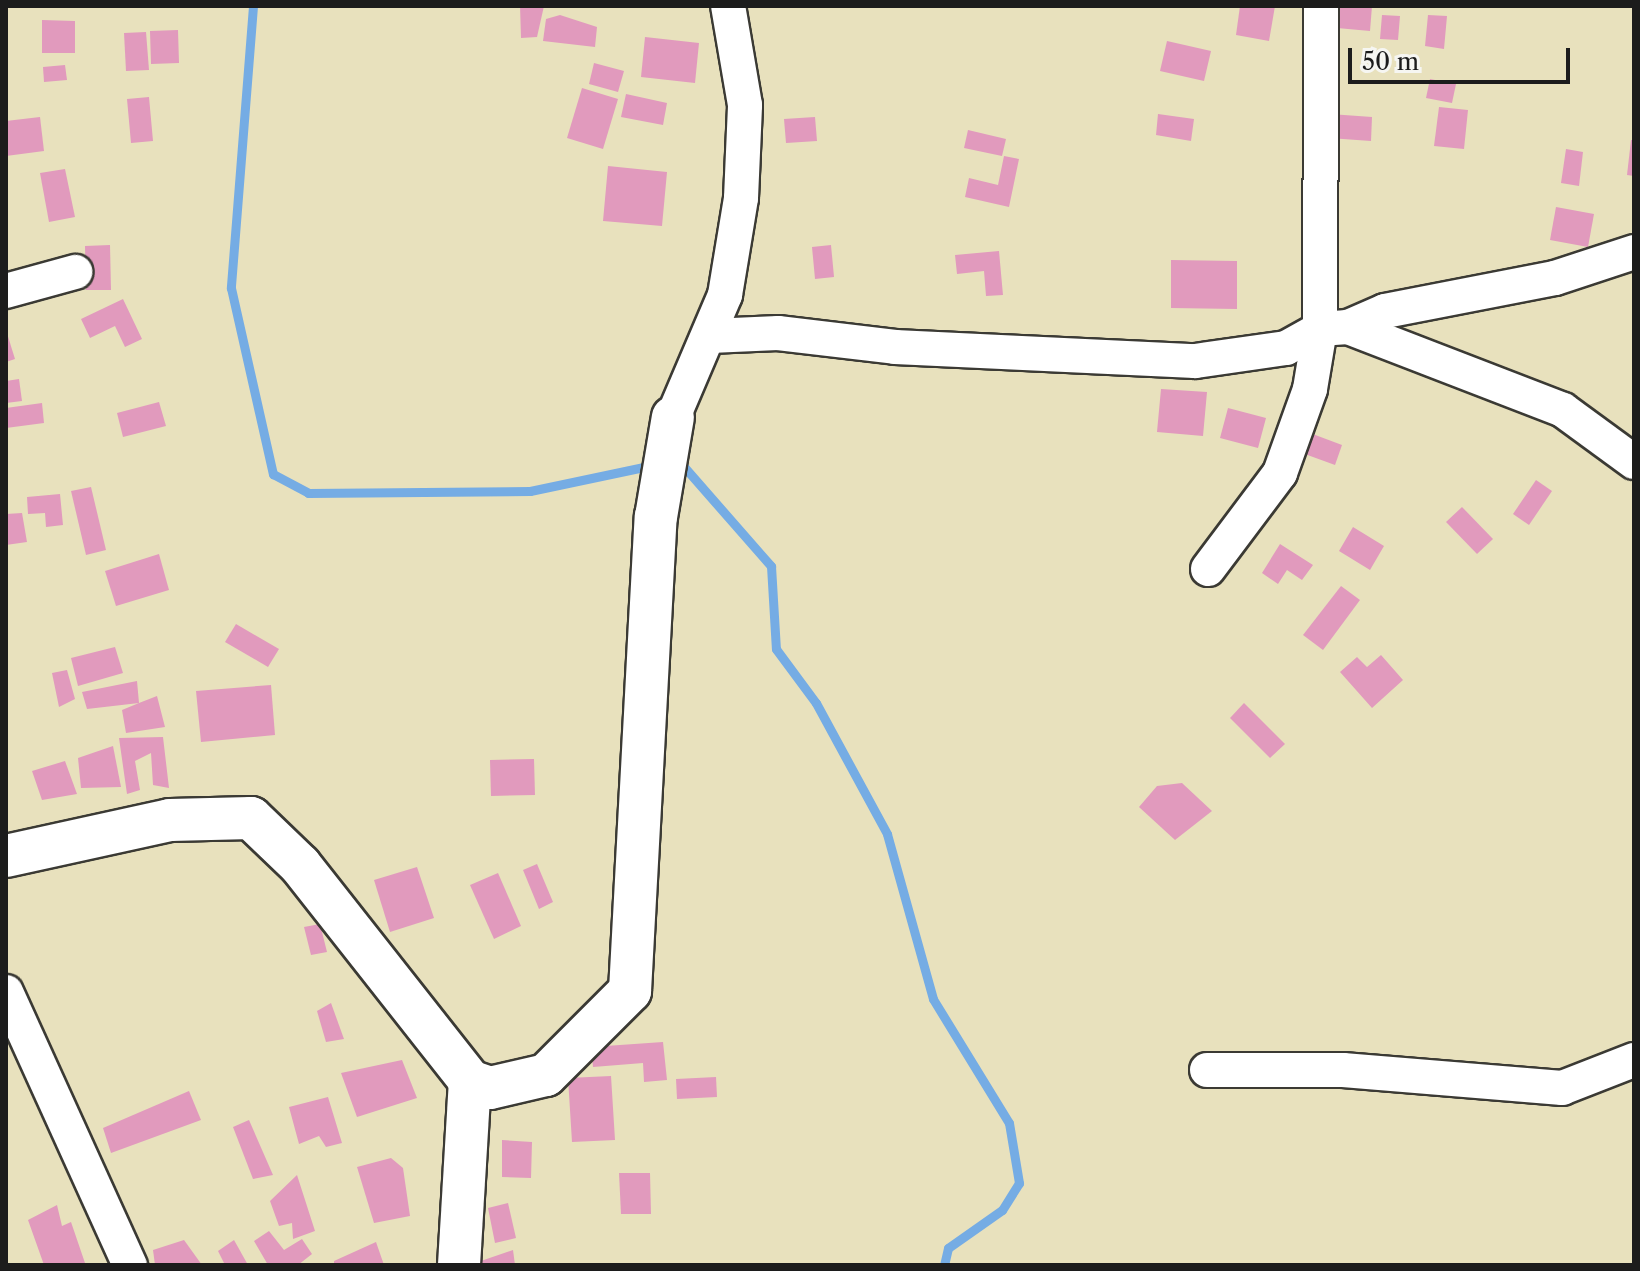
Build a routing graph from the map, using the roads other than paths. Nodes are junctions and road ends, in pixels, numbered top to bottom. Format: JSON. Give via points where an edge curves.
{"nodes":[{"id":1,"x":728,"y":6,"type":"edge"},
{"id":2,"x":1321,"y":6,"type":"edge"},
{"id":3,"x":1634,"y":252,"type":"edge"},
{"id":4,"x":75,"y":272,"type":"dead end"},
{"id":5,"x":6,"y":291,"type":"edge"},
{"id":6,"x":1334,"y":328,"type":"junction"},
{"id":7,"x":710,"y":336,"type":"junction"},
{"id":8,"x":673,"y":417,"type":"joint"},
{"id":9,"x":1634,"y":462,"type":"edge"},
{"id":10,"x":1208,"y":569,"type":"dead end"},
{"id":11,"x":6,"y":856,"type":"edge"},
{"id":12,"x":6,"y":992,"type":"edge"},
{"id":13,"x":1634,"y":1060,"type":"edge"},
{"id":14,"x":1207,"y":1070,"type":"dead end"},
{"id":15,"x":470,"y":1081,"type":"junction"},
{"id":16,"x":130,"y":1265,"type":"edge"},
{"id":17,"x":459,"y":1265,"type":"edge"}],
"edges":[{"from":1,"to":7,"type":"street","via":[[745,105],[741,198],[725,295]]},
{"from":2,"to":6,"type":"street"},
{"from":3,"to":6,"type":"street","via":[[1555,278],[1385,311]]},
{"from":4,"to":5,"type":"street"},
{"from":6,"to":7,"type":"street","via":[[1286,348],[1195,361],[895,347],[778,333]]},
{"from":6,"to":9,"type":"street","via":[[1563,410]]},
{"from":6,"to":10,"type":"street","via":[[1280,473]]},
{"from":7,"to":8,"type":"street"},
{"from":8,"to":15,"type":"street","via":[[659,485],[630,991],[546,1075],[490,1088]]},
{"from":11,"to":15,"type":"street","via":[[170,820],[251,818],[300,865]]},
{"from":12,"to":16,"type":"street"},
{"from":13,"to":14,"type":"street","via":[[1562,1088],[1343,1070]]},
{"from":15,"to":17,"type":"street"}]}
